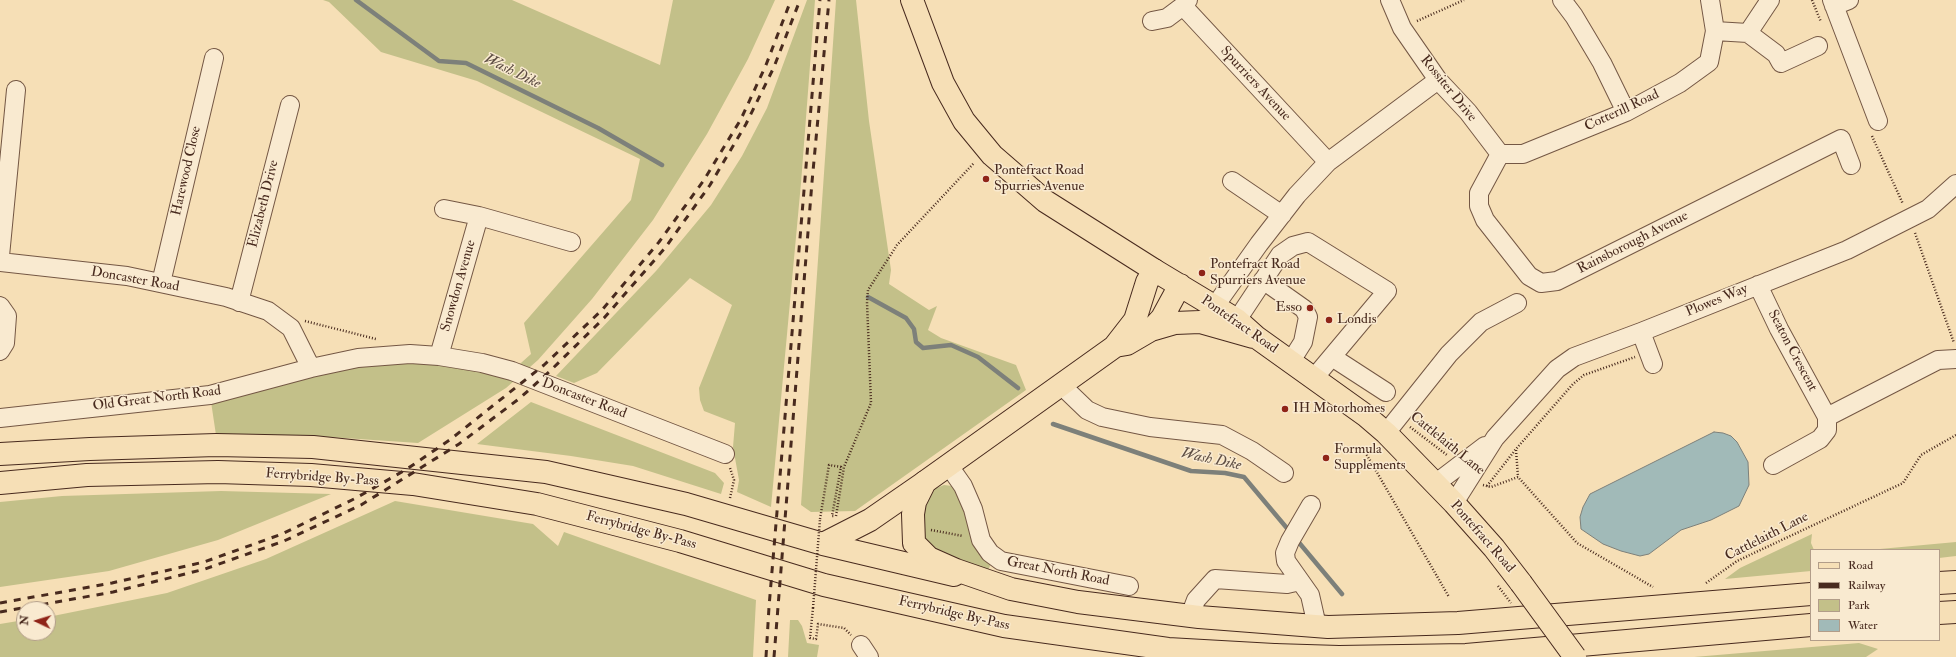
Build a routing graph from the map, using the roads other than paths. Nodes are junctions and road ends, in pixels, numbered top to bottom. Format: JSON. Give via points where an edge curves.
{"nodes":[{"id":1,"x":912,"y":0,"type":"edge"},
{"id":2,"x":1390,"y":0,"type":"edge"},
{"id":3,"x":1562,"y":0,"type":"edge"},
{"id":4,"x":1710,"y":0,"type":"edge"},
{"id":5,"x":1770,"y":0,"type":"edge"},
{"id":6,"x":1838,"y":2,"type":"edge"},
{"id":7,"x":1185,"y":3,"type":"edge"},
{"id":8,"x":1152,"y":21,"type":"dead end"},
{"id":9,"x":1715,"y":31,"type":"junction"},
{"id":10,"x":1748,"y":33,"type":"junction"},
{"id":11,"x":1818,"y":46,"type":"dead end"},
{"id":12,"x":214,"y":58,"type":"dead end"},
{"id":13,"x":1438,"y":80,"type":"junction"},
{"id":14,"x":16,"y":90,"type":"dead end"},
{"id":15,"x":290,"y":105,"type":"dead end"},
{"id":16,"x":1626,"y":112,"type":"junction"},
{"id":17,"x":1878,"y":121,"type":"dead end"},
{"id":18,"x":1500,"y":154,"type":"junction"},
{"id":19,"x":1328,"y":162,"type":"junction"},
{"id":20,"x":1851,"y":165,"type":"dead end"},
{"id":21,"x":1232,"y":181,"type":"dead end"},
{"id":22,"x":1956,"y":184,"type":"edge"},
{"id":23,"x":444,"y":209,"type":"dead end"},
{"id":24,"x":1282,"y":215,"type":"junction"},
{"id":25,"x":479,"y":216,"type":"junction"},
{"id":26,"x":571,"y":242,"type":"dead end"},
{"id":27,"x":0,"y":256,"type":"edge"},
{"id":28,"x":0,"y":262,"type":"edge"},
{"id":29,"x":1154,"y":270,"type":"junction"},
{"id":30,"x":1263,"y":280,"type":"junction"},
{"id":31,"x":161,"y":283,"type":"junction"},
{"id":32,"x":1180,"y":285,"type":"junction"},
{"id":33,"x":1758,"y":285,"type":"junction"},
{"id":34,"x":239,"y":302,"type":"junction"},
{"id":35,"x":1517,"y":303,"type":"dead end"},
{"id":36,"x":0,"y":306,"type":"edge"},
{"id":37,"x":1215,"y":306,"type":"junction"},
{"id":38,"x":1237,"y":320,"type":"junction"},
{"id":39,"x":1151,"y":330,"type":"junction"},
{"id":40,"x":1641,"y":332,"type":"junction"},
{"id":41,"x":1256,"y":337,"type":"junction"},
{"id":42,"x":1114,"y":347,"type":"junction"},
{"id":43,"x":0,"y":352,"type":"edge"},
{"id":44,"x":439,"y":356,"type":"junction"},
{"id":45,"x":1332,"y":356,"type":"junction"},
{"id":46,"x":1651,"y":358,"type":"road end"},
{"id":47,"x":1956,"y":359,"type":"edge"},
{"id":48,"x":1291,"y":361,"type":"junction"},
{"id":49,"x":311,"y":368,"type":"junction"},
{"id":50,"x":1314,"y":378,"type":"junction"},
{"id":51,"x":1061,"y":385,"type":"junction"},
{"id":52,"x":1386,"y":392,"type":"dead end"},
{"id":53,"x":1827,"y":417,"type":"junction"},
{"id":54,"x":0,"y":418,"type":"edge"},
{"id":55,"x":1392,"y":425,"type":"junction"},
{"id":56,"x":0,"y":454,"type":"edge"},
{"id":57,"x":725,"y":454,"type":"road end"},
{"id":58,"x":1773,"y":465,"type":"dead end"},
{"id":59,"x":949,"y":466,"type":"junction"},
{"id":60,"x":1465,"y":471,"type":"junction"},
{"id":61,"x":1284,"y":473,"type":"dead end"},
{"id":62,"x":925,"y":482,"type":"junction"},
{"id":63,"x":0,"y":483,"type":"edge"},
{"id":64,"x":1435,"y":484,"type":"junction"},
{"id":65,"x":1454,"y":503,"type":"junction"},
{"id":66,"x":1311,"y":505,"type":"dead end"},
{"id":67,"x":823,"y":544,"type":"junction"},
{"id":68,"x":1300,"y":581,"type":"junction"},
{"id":69,"x":1956,"y":582,"type":"edge"},
{"id":70,"x":1940,"y":583,"type":"edge"},
{"id":71,"x":1129,"y":586,"type":"dead end"},
{"id":72,"x":1011,"y":589,"type":"junction"},
{"id":73,"x":1810,"y":594,"type":"edge"},
{"id":74,"x":1956,"y":612,"type":"edge"},
{"id":75,"x":1940,"y":614,"type":"edge"},
{"id":76,"x":1190,"y":616,"type":"junction"},
{"id":77,"x":1810,"y":625,"type":"edge"},
{"id":78,"x":1317,"y":626,"type":"junction"},
{"id":79,"x":1082,"y":638,"type":"junction"},
{"id":80,"x":1268,"y":656,"type":"edge"},
{"id":81,"x":1128,"y":657,"type":"edge"},
{"id":82,"x":1576,"y":657,"type":"edge"}],
"edges":[{"from":1,"to":29,"type":"main road","name":"Pontefract Road","via":[[943,83],[964,121],[992,155],[1046,201]]},
{"from":2,"to":13,"type":"street","name":"Rossiter Drive","via":[[1402,28]]},
{"from":3,"to":16,"type":"street","via":[[1602,63]]},
{"from":4,"to":9,"type":"street"},
{"from":5,"to":10,"type":"street"},
{"from":6,"to":17,"type":"street","via":[[1847,40]]},
{"from":7,"to":8,"type":"street","name":"Spurriers Avenue","via":[[1167,18]]},
{"from":7,"to":19,"type":"street","name":"Spurriers Avenue"},
{"from":9,"to":10,"type":"street"},
{"from":9,"to":16,"type":"street","name":"Cotterill Road","via":[[1708,62],[1680,83]]},
{"from":10,"to":11,"type":"street","via":[[1776,54],[1780,63]]},
{"from":12,"to":31,"type":"street","name":"Harewood Close"},
{"from":13,"to":18,"type":"street","name":"Rossiter Drive","via":[[1468,112]]},
{"from":13,"to":19,"type":"street"},
{"from":14,"to":27,"type":"street"},
{"from":15,"to":34,"type":"street","name":"Elizabeth Drive"},
{"from":16,"to":18,"type":"street","name":"Cotterill Road","via":[[1523,154]]},
{"from":18,"to":20,"type":"street","name":"Rainsborough Avenue","via":[[1479,193],[1479,206],[1485,220],[1530,276],[1541,283],[1557,281],[1841,139]]},
{"from":19,"to":24,"type":"street"},
{"from":21,"to":24,"type":"street"},
{"from":22,"to":33,"type":"street","name":"Plowes Way","via":[[1928,209],[1910,219],[1847,250]]},
{"from":23,"to":25,"type":"street"},
{"from":24,"to":37,"type":"street"},
{"from":25,"to":26,"type":"street"},
{"from":25,"to":44,"type":"street","name":"Snowdon Avenue"},
{"from":28,"to":31,"type":"street","name":"Doncaster Road","via":[[127,276]]},
{"from":29,"to":32,"type":"main road","name":"Pontefract Road"},
{"from":29,"to":42,"type":"main road","via":[[1135,320]]},
{"from":30,"to":38,"type":"street"},
{"from":30,"to":45,"type":"street","via":[[1280,255],[1294,246],[1308,242],[1387,291]]},
{"from":30,"to":48,"type":"street","via":[[1304,310],[1308,317],[1302,342]]},
{"from":31,"to":34,"type":"street","name":"Doncaster Road"},
{"from":32,"to":37,"type":"main road","name":"Pontefract Road"},
{"from":32,"to":39,"type":"main road","via":[[1162,318]]},
{"from":33,"to":40,"type":"street","name":"Plowes Way"},
{"from":33,"to":53,"type":"street","name":"Seaton Crescent"},
{"from":34,"to":49,"type":"street","name":"Doncaster Road","via":[[268,312],[292,328]]},
{"from":35,"to":55,"type":"street","via":[[1481,322],[1449,354]]},
{"from":36,"to":43,"type":"street","via":[[7,316],[5,343]]},
{"from":37,"to":38,"type":"main road","name":"Pontefract Road"},
{"from":38,"to":41,"type":"main road","name":"Pontefract Road"},
{"from":39,"to":41,"type":"main road","via":[[1175,323],[1200,322]]},
{"from":39,"to":42,"type":"main road","via":[[1127,344]]},
{"from":40,"to":46,"type":"street"},
{"from":40,"to":60,"type":"street","name":"Plowes Way","via":[[1574,357],[1557,369]]},
{"from":41,"to":48,"type":"main road","name":"Pontefract Road"},
{"from":42,"to":51,"type":"main road"},
{"from":44,"to":49,"type":"street","name":"Doncaster Road","via":[[410,354],[358,358]]},
{"from":44,"to":57,"type":"street","name":"Doncaster Road","via":[[512,371]]},
{"from":45,"to":50,"type":"street"},
{"from":45,"to":52,"type":"street"},
{"from":47,"to":53,"type":"street","via":[[1938,360]]},
{"from":48,"to":50,"type":"main road","name":"Pontefract Road"},
{"from":49,"to":54,"type":"street","name":"Old Great North Road","via":[[210,395]]},
{"from":50,"to":55,"type":"main road","name":"Pontefract Road","via":[[1365,415]]},
{"from":51,"to":59,"type":"main road"},
{"from":51,"to":61,"type":"street","via":[[1087,410],[1102,417],[1150,427],[1222,435],[1252,451]]},
{"from":53,"to":58,"type":"street","via":[[1827,430],[1820,439]]},
{"from":55,"to":64,"type":"main road","name":"Pontefract Road"},
{"from":56,"to":67,"type":"main road","name":"Ferrybridge By-Pass","via":[[216,446],[313,447],[413,456],[546,472],[686,504]]},
{"from":59,"to":62,"type":"main road"},
{"from":59,"to":71,"type":"street","name":"Great North Road","via":[[963,486],[973,509],[981,540],[990,553],[1002,561]]},
{"from":60,"to":64,"type":"street","name":"Plowes Way"},
{"from":60,"to":65,"type":"street","name":"Plowes Way"},
{"from":62,"to":67,"type":"main road","via":[[870,520]]},
{"from":62,"to":72,"type":"main road","via":[[915,502],[914,543],[929,558]]},
{"from":63,"to":79,"type":"main road","name":"Ferrybridge By-Pass","via":[[87,475],[218,472],[311,475],[413,484],[537,504],[680,541],[824,585],[1004,626]]},
{"from":64,"to":65,"type":"main road","name":"Pontefract Road"},
{"from":65,"to":82,"type":"main road","name":"Pontefract Road","bridge":true,"via":[[1494,548]]},
{"from":66,"to":68,"type":"street","via":[[1285,553],[1286,561]]},
{"from":67,"to":72,"type":"main road","name":"Ferrybridge By-Pass"},
{"from":68,"to":76,"type":"street","via":[[1287,584],[1215,579],[1196,600]]},
{"from":68,"to":78,"type":"street","via":[[1310,595]]},
{"from":69,"to":70,"type":"main road"},
{"from":72,"to":76,"type":"main road","via":[[1078,602]]},
{"from":73,"to":78,"type":"main road","via":[[1458,623]]},
{"from":74,"to":75,"type":"main road"},
{"from":76,"to":78,"type":"main road"},
{"from":77,"to":80,"type":"main road","name":"Ferrybridge By-Pass","via":[[1466,655]]},
{"from":79,"to":80,"type":"main road","name":"Ferrybridge By-Pass","via":[[1168,649]]},
{"from":79,"to":81,"type":"main road"}]}
